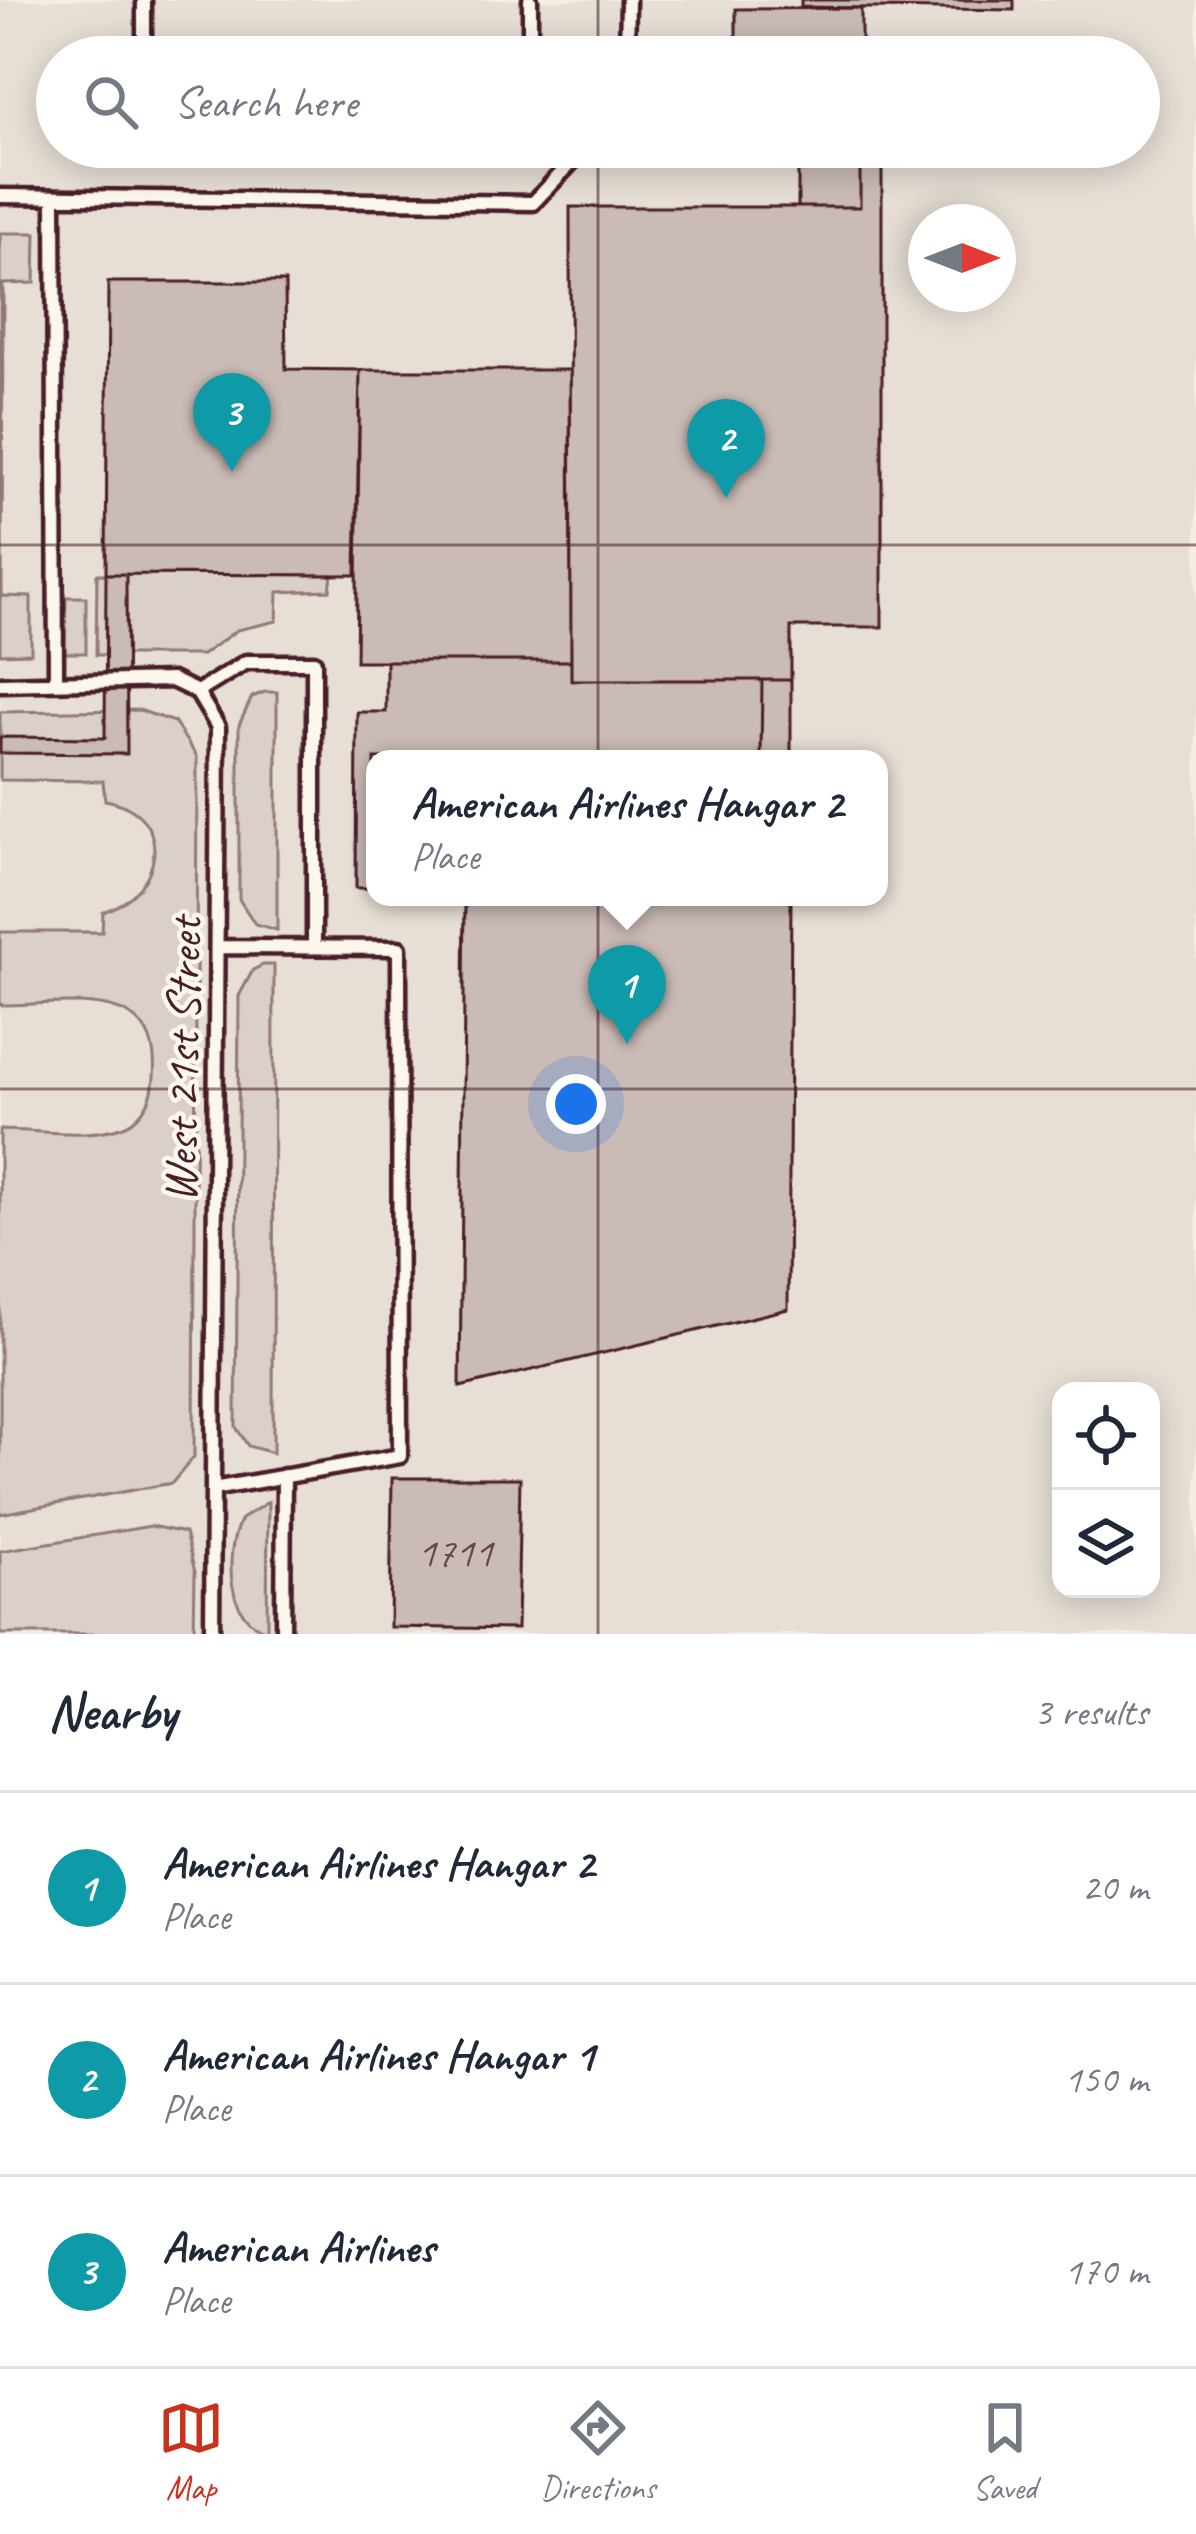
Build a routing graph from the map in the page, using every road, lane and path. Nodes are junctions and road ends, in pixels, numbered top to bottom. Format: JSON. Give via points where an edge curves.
{"nodes":[{"id":1,"x":144,"y":0,"type":"edge"},
{"id":2,"x":530,"y":0,"type":"edge"},
{"id":3,"x":628,"y":0,"type":"edge"},
{"id":4,"x":144,"y":36,"type":"edge"},
{"id":5,"x":530,"y":36,"type":"edge"},
{"id":6,"x":627,"y":36,"type":"edge"},
{"id":7,"x":566,"y":168,"type":"edge"},
{"id":8,"x":0,"y":196,"type":"edge"},
{"id":9,"x":54,"y":197,"type":"junction"},
{"id":10,"x":56,"y":682,"type":"junction"},
{"id":11,"x":0,"y":684,"type":"edge"},
{"id":12,"x":197,"y":692,"type":"junction"},
{"id":13,"x":219,"y":947,"type":"junction"},
{"id":14,"x":314,"y":947,"type":"junction"},
{"id":15,"x":284,"y":1476,"type":"junction"},
{"id":16,"x":213,"y":1489,"type":"junction"},
{"id":17,"x":212,"y":1634,"type":"edge"},
{"id":18,"x":283,"y":1634,"type":"edge"}],
"edges":[{"from":1,"to":4,"type":"lane"},
{"from":2,"to":5,"type":"lane"},
{"from":3,"to":6,"type":"lane"},
{"from":7,"to":9,"type":"lane","via":[[533,203]]},
{"from":8,"to":9,"type":"lane"},
{"from":9,"to":10,"type":"lane"},
{"from":10,"to":11,"type":"lane"},
{"from":10,"to":12,"type":"lane","via":[[172,680]]},
{"from":12,"to":13,"type":"lane","name":"West 21st Street","via":[[218,727]]},
{"from":12,"to":14,"type":"lane","via":[[246,662],[314,662]]},
{"from":13,"to":14,"type":"lane"},
{"from":13,"to":16,"type":"lane","name":"West 21st Street"},
{"from":14,"to":15,"type":"lane","via":[[399,948],[400,1456]]},
{"from":15,"to":16,"type":"lane"},
{"from":15,"to":18,"type":"lane"},
{"from":16,"to":17,"type":"lane","name":"West 21st Street"}]}
